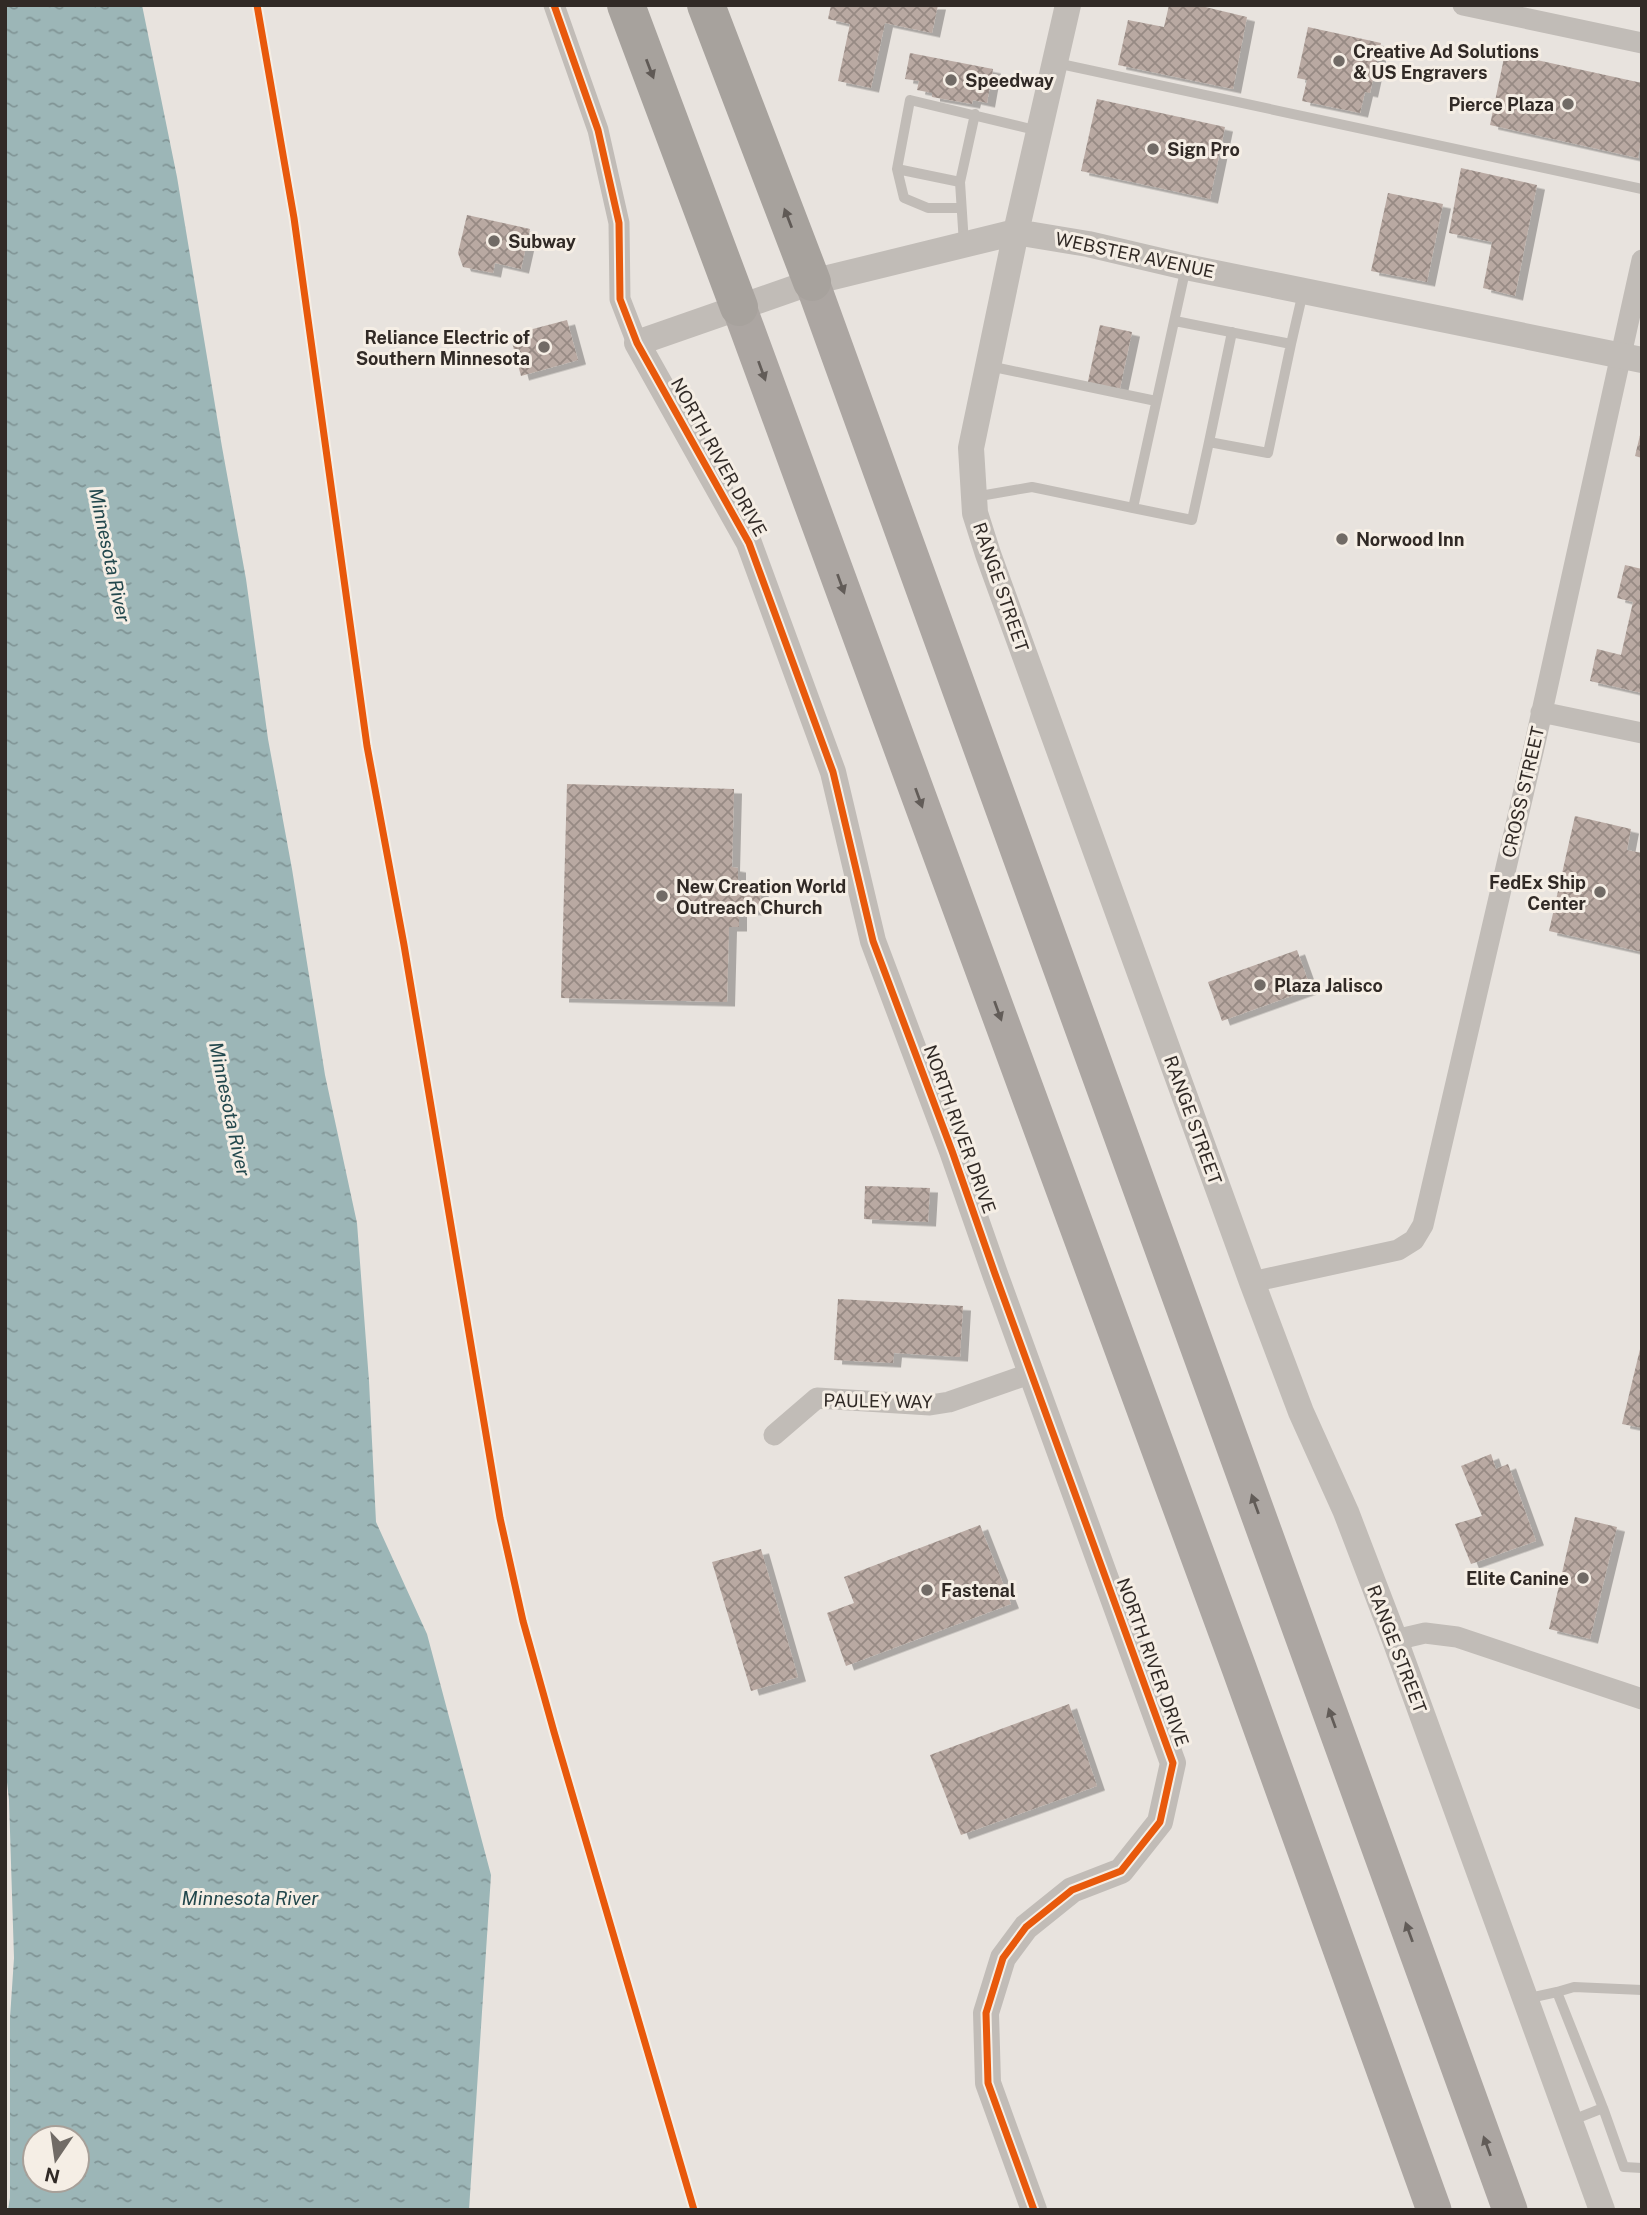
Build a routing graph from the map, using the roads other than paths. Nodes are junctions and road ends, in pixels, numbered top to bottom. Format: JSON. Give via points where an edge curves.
{"nodes":[{"id":1,"x":554,"y":5,"type":"edge"},
{"id":2,"x":626,"y":5,"type":"edge"},
{"id":3,"x":706,"y":5,"type":"edge"},
{"id":4,"x":1068,"y":5,"type":"edge"},
{"id":5,"x":1463,"y":5,"type":"edge"},
{"id":6,"x":1642,"y":43,"type":"edge"},
{"id":7,"x":1055,"y":63,"type":"junction"},
{"id":8,"x":975,"y":114,"type":"junction"},
{"id":9,"x":1039,"y":131,"type":"junction"},
{"id":10,"x":897,"y":169,"type":"junction"},
{"id":11,"x":960,"y":182,"type":"junction"},
{"id":12,"x":1642,"y":189,"type":"edge"},
{"id":13,"x":960,"y":208,"type":"junction"},
{"id":14,"x":1016,"y":232,"type":"junction"},
{"id":15,"x":964,"y":244,"type":"junction"},
{"id":16,"x":1642,"y":260,"type":"edge"},
{"id":17,"x":1186,"y":267,"type":"junction"},
{"id":18,"x":812,"y":282,"type":"junction"},
{"id":19,"x":1304,"y":291,"type":"junction"},
{"id":20,"x":739,"y":307,"type":"junction"},
{"id":21,"x":1175,"y":321,"type":"junction"},
{"id":22,"x":1232,"y":332,"type":"junction"},
{"id":23,"x":637,"y":343,"type":"junction"},
{"id":24,"x":1290,"y":344,"type":"junction"},
{"id":25,"x":1631,"y":358,"type":"edge"},
{"id":26,"x":989,"y":366,"type":"junction"},
{"id":27,"x":1156,"y":401,"type":"junction"},
{"id":28,"x":1209,"y":442,"type":"junction"},
{"id":29,"x":974,"y":497,"type":"junction"},
{"id":30,"x":1133,"y":508,"type":"junction"},
{"id":31,"x":1541,"y":712,"type":"junction"},
{"id":32,"x":1642,"y":733,"type":"edge"},
{"id":33,"x":1252,"y":1282,"type":"junction"},
{"id":34,"x":1032,"y":1373,"type":"junction"},
{"id":35,"x":774,"y":1435,"type":"dead end"},
{"id":36,"x":1395,"y":1640,"type":"junction"},
{"id":37,"x":1642,"y":1699,"type":"edge"},
{"id":38,"x":1642,"y":1990,"type":"edge"},
{"id":39,"x":1557,"y":1992,"type":"junction"},
{"id":40,"x":1525,"y":1999,"type":"junction"},
{"id":41,"x":1603,"y":2108,"type":"junction"},
{"id":42,"x":1570,"y":2121,"type":"junction"},
{"id":43,"x":1642,"y":2168,"type":"edge"},
{"id":44,"x":1034,"y":2210,"type":"edge"},
{"id":45,"x":1434,"y":2210,"type":"edge"},
{"id":46,"x":1510,"y":2210,"type":"edge"},
{"id":47,"x":1602,"y":2210,"type":"edge"}],
"edges":[{"from":1,"to":23,"type":"street","name":"NORTH RIVER DRIVE","via":[[598,130],[619,223],[620,299]]},
{"from":2,"to":20,"type":"highway","one_way":true},
{"from":18,"to":3,"type":"highway","one_way":true},
{"from":4,"to":7,"type":"street","name":"RANGE STREET"},
{"from":5,"to":6,"type":"street"},
{"from":7,"to":9,"type":"street","name":"RANGE STREET"},
{"from":7,"to":12,"type":"lane"},
{"from":8,"to":9,"type":"lane"},
{"from":8,"to":10,"type":"lane","via":[[911,100],[908,137]]},
{"from":8,"to":11,"type":"lane","via":[[963,148]]},
{"from":9,"to":14,"type":"street","name":"RANGE STREET"},
{"from":10,"to":11,"type":"lane"},
{"from":10,"to":13,"type":"lane","via":[[904,198],[928,208]]},
{"from":11,"to":13,"type":"lane"},
{"from":13,"to":15,"type":"lane"},
{"from":14,"to":15,"type":"street","name":"WEBSTER AVENUE"},
{"from":14,"to":17,"type":"street","name":"WEBSTER AVENUE"},
{"from":14,"to":26,"type":"street","name":"RANGE STREET"},
{"from":15,"to":18,"type":"street","name":"WEBSTER AVENUE"},
{"from":16,"to":25,"type":"street","name":"CROSS STREET"},
{"from":17,"to":19,"type":"street","name":"WEBSTER AVENUE"},
{"from":17,"to":21,"type":"lane"},
{"from":18,"to":20,"type":"street","name":"WEBSTER AVENUE"},
{"from":46,"to":18,"type":"highway","one_way":true},
{"from":19,"to":24,"type":"lane"},
{"from":19,"to":25,"type":"street","name":"WEBSTER AVENUE"},
{"from":20,"to":23,"type":"street","name":"WEBSTER AVENUE"},
{"from":20,"to":45,"type":"highway","one_way":true},
{"from":21,"to":22,"type":"lane"},
{"from":21,"to":27,"type":"lane"},
{"from":22,"to":24,"type":"lane"},
{"from":22,"to":28,"type":"lane"},
{"from":23,"to":34,"type":"street","name":"NORTH RIVER DRIVE","via":[[749,543],[833,772],[873,941]]},
{"from":24,"to":28,"type":"lane","via":[[1268,453]]},
{"from":25,"to":31,"type":"street","name":"CROSS STREET"},
{"from":26,"to":27,"type":"lane"},
{"from":26,"to":29,"type":"street","name":"RANGE STREET","via":[[971,448]]},
{"from":27,"to":30,"type":"lane"},
{"from":28,"to":30,"type":"lane","via":[[1192,520]]},
{"from":29,"to":30,"type":"lane","via":[[1032,487]]},
{"from":29,"to":33,"type":"street","name":"RANGE STREET","via":[[988,554]]},
{"from":31,"to":32,"type":"street"},
{"from":31,"to":33,"type":"street","name":"CROSS STREET","via":[[1423,1225],[1414,1240],[1398,1250]]},
{"from":33,"to":36,"type":"street","name":"RANGE STREET"},
{"from":34,"to":35,"type":"street","name":"PAULEY WAY","via":[[930,1405],[817,1398]]},
{"from":34,"to":44,"type":"street","name":"NORTH RIVER DRIVE","via":[[1173,1763],[1160,1822],[1121,1871],[1072,1890],[1026,1927],[1003,1958],[986,2013],[988,2082]]},
{"from":36,"to":37,"type":"street","via":[[1424,1633],[1457,1637]]},
{"from":36,"to":40,"type":"street","name":"RANGE STREET"},
{"from":38,"to":39,"type":"lane","via":[[1574,1987]]},
{"from":39,"to":40,"type":"lane"},
{"from":39,"to":41,"type":"lane"},
{"from":40,"to":42,"type":"street","name":"RANGE STREET"},
{"from":41,"to":42,"type":"lane"},
{"from":41,"to":43,"type":"lane","via":[[1624,2167]]},
{"from":42,"to":47,"type":"street","name":"RANGE STREET"}]}
